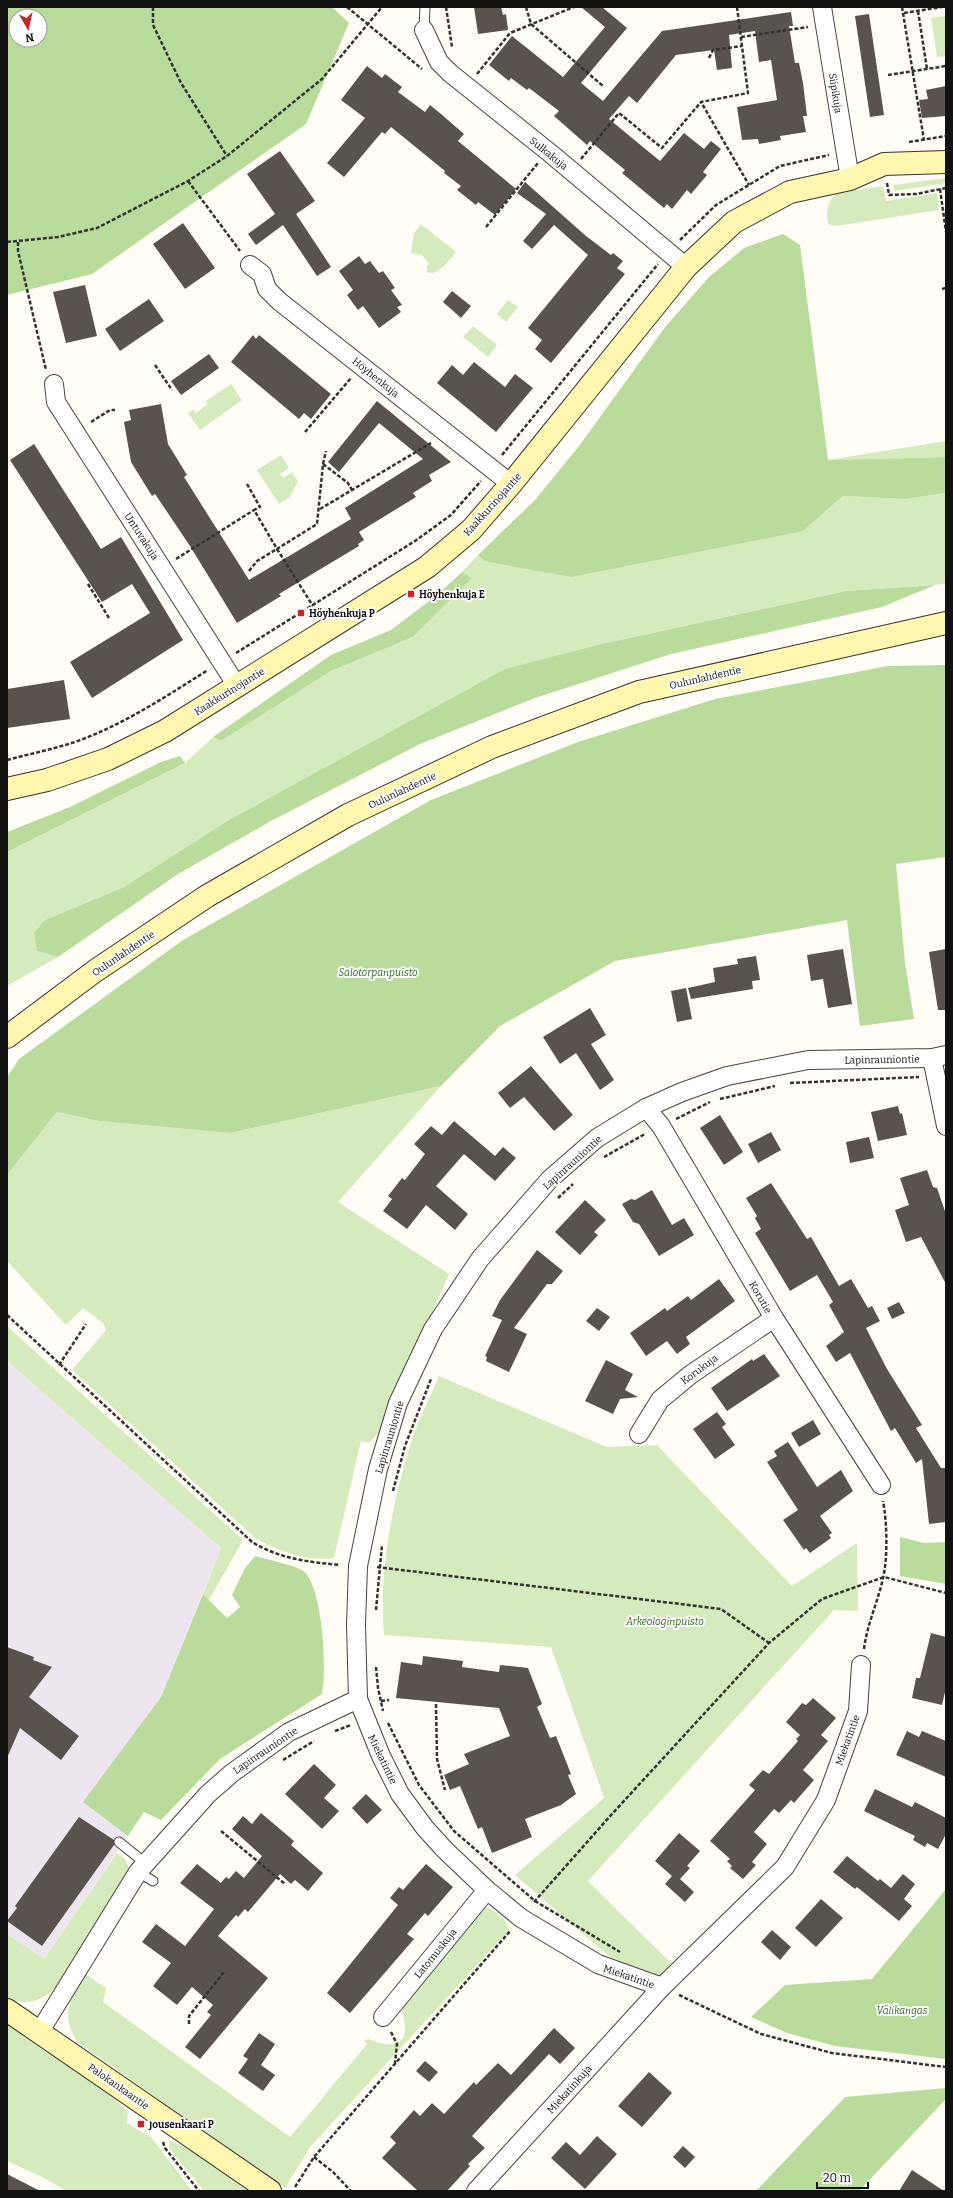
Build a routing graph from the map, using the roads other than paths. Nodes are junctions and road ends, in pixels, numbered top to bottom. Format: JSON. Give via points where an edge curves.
{"nodes":[{"id":1,"x":425,"y":7,"type":"edge"},
{"id":2,"x":822,"y":7,"type":"edge"},
{"id":3,"x":424,"y":30,"type":"joint"},
{"id":4,"x":946,"y":163,"type":"edge"},
{"id":5,"x":850,"y":179,"type":"junction"},
{"id":6,"x":250,"y":265,"type":"road end"},
{"id":7,"x":686,"y":267,"type":"junction"},
{"id":8,"x":54,"y":384,"type":"road end"},
{"id":9,"x":510,"y":484,"type":"junction"},
{"id":10,"x":946,"y":623,"type":"edge"},
{"id":11,"x":946,"y":635,"type":"edge"},
{"id":12,"x":844,"y":644,"type":"junction"},
{"id":13,"x":237,"y":686,"type":"junction"},
{"id":14,"x":7,"y":790,"type":"edge"},
{"id":15,"x":7,"y":1037,"type":"edge"},
{"id":16,"x":939,"y":1056,"type":"edge"},
{"id":17,"x":646,"y":1108,"type":"junction"},
{"id":18,"x":946,"y":1126,"type":"edge"},
{"id":19,"x":774,"y":1318,"type":"junction"},
{"id":20,"x":639,"y":1434,"type":"dead end"},
{"id":21,"x":881,"y":1485,"type":"road end"},
{"id":22,"x":862,"y":1665,"type":"road end"},
{"id":23,"x":358,"y":1699,"type":"junction"},
{"id":24,"x":119,"y":1842,"type":"dead end"},
{"id":25,"x":141,"y":1867,"type":"junction"},
{"id":26,"x":153,"y":1881,"type":"dead end"},
{"id":27,"x":487,"y":1890,"type":"junction"},
{"id":28,"x":662,"y":1987,"type":"junction"},
{"id":29,"x":7,"y":2010,"type":"edge"},
{"id":30,"x":384,"y":2017,"type":"road end"},
{"id":31,"x":40,"y":2031,"type":"junction"},
{"id":32,"x":270,"y":2191,"type":"edge"},
{"id":33,"x":476,"y":2191,"type":"edge"}],
"edges":[{"from":1,"to":3,"type":"lane"},
{"from":2,"to":5,"type":"street","name":"Siipikuja"},
{"from":3,"to":7,"type":"street","name":"Sulkakuja","via":[[439,62],[450,73]]},
{"from":4,"to":5,"type":"main road","name":"Kaakkurinojantie","via":[[884,164]]},
{"from":5,"to":7,"type":"main road","name":"Kaakkurinojantie","via":[[790,192],[734,222]]},
{"from":6,"to":9,"type":"street","name":"Höyhenkuja","via":[[262,274],[267,289],[279,301]]},
{"from":7,"to":9,"type":"main road","name":"Kaakkurinojantie"},
{"from":8,"to":13,"type":"street","name":"Untuvakuja","via":[[56,402]]},
{"from":9,"to":13,"type":"main road","name":"Kaakkurinojantie","via":[[471,530],[427,567]]},
{"from":10,"to":12,"type":"main road","name":"Oulunlahdentie"},
{"from":11,"to":12,"type":"main road","name":"Oulunlahdentie"},
{"from":12,"to":15,"type":"main road","name":"Oulunlahdentie","via":[[639,692],[492,747],[348,815],[208,896],[95,971]]},
{"from":13,"to":14,"type":"main road","name":"Kaakkurinojantie","via":[[165,731],[108,759],[47,780]]},
{"from":16,"to":17,"type":"street","name":"Lapinrauniontie","via":[[808,1060],[727,1076]]},
{"from":16,"to":18,"type":"street","via":[[936,1077]]},
{"from":17,"to":19,"type":"street","name":"Korutie","via":[[661,1126]]},
{"from":17,"to":23,"type":"street","name":"Lapinrauniontie","via":[[596,1138],[550,1179],[480,1259],[433,1329],[398,1403],[378,1469],[359,1558],[356,1624]]},
{"from":19,"to":20,"type":"street","name":"Korukuja","via":[[690,1375],[660,1400]]},
{"from":19,"to":21,"type":"street","name":"Korutie"},
{"from":22,"to":28,"type":"street","name":"Miekatintie","via":[[858,1710],[826,1800],[785,1867]]},
{"from":23,"to":25,"type":"street","name":"Lapinrauniontie","via":[[289,1732],[232,1773],[203,1800]]},
{"from":23,"to":27,"type":"street","name":"Miekatintie","via":[[365,1720],[400,1794],[425,1828]]},
{"from":24,"to":25,"type":"lane"},
{"from":25,"to":26,"type":"lane"},
{"from":25,"to":31,"type":"street","name":"Lapinrauniontie"},
{"from":27,"to":28,"type":"street","name":"Miekatintie","via":[[521,1918],[598,1964]]},
{"from":27,"to":30,"type":"street","name":"Latomuskuja"},
{"from":28,"to":33,"type":"street","name":"Miekatinkuja"},
{"from":29,"to":31,"type":"main road","name":"Palokankaantie"},
{"from":31,"to":32,"type":"main road","name":"Palokankaantie"}]}
